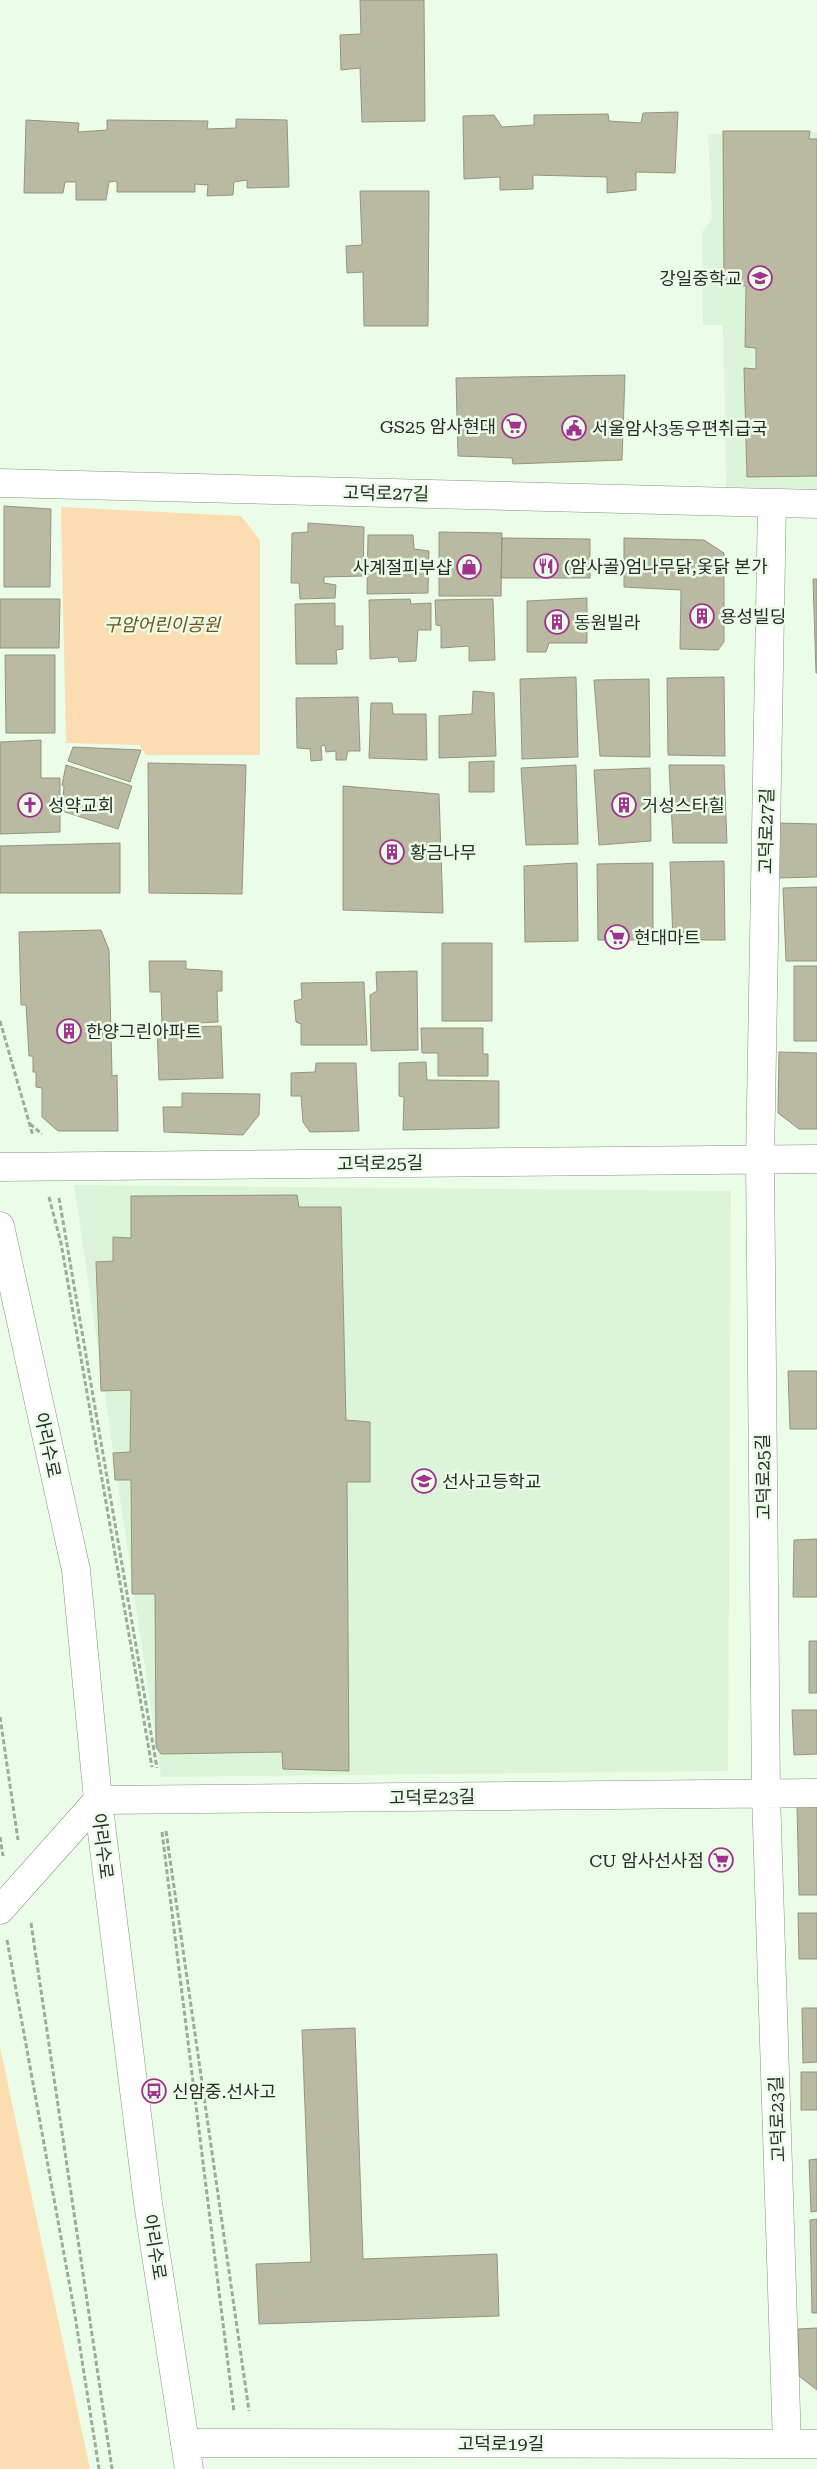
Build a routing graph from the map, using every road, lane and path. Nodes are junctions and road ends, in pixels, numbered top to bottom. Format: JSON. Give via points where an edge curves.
{"nodes":[{"id":1,"x":0,"y":483,"type":"edge"},
{"id":2,"x":772,"y":503,"type":"junction"},
{"id":3,"x":817,"y":504,"type":"edge"},
{"id":4,"x":0,"y":1021,"type":"edge"},
{"id":5,"x":30,"y":1124,"type":"dead end"},
{"id":6,"x":817,"y":1159,"type":"edge"},
{"id":7,"x":760,"y":1160,"type":"junction"},
{"id":8,"x":0,"y":1167,"type":"edge"},
{"id":9,"x":0,"y":1226,"type":"edge"},
{"id":10,"x":0,"y":1717,"type":"edge"},
{"id":11,"x":817,"y":1793,"type":"edge"},
{"id":12,"x":766,"y":1794,"type":"junction"},
{"id":13,"x":98,"y":1800,"type":"junction"},
{"id":14,"x":0,"y":1837,"type":"edge"},
{"id":15,"x":25,"y":1882,"type":"junction"},
{"id":16,"x":0,"y":1909,"type":"edge"},
{"id":17,"x":185,"y":2442,"type":"junction"},
{"id":18,"x":788,"y":2444,"type":"junction"},
{"id":19,"x":817,"y":2444,"type":"edge"},
{"id":20,"x":99,"y":2469,"type":"edge"},
{"id":21,"x":112,"y":2469,"type":"edge"},
{"id":22,"x":189,"y":2469,"type":"edge"}],
"edges":[{"from":1,"to":2,"type":"street","name":"고덕로27길"},
{"from":2,"to":3,"type":"street","name":"고덕로27길"},
{"from":2,"to":7,"type":"street","name":"고덕로27길"},
{"from":4,"to":5,"type":"path"},
{"from":6,"to":7,"type":"street","name":"고덕로25길"},
{"from":7,"to":8,"type":"street","name":"고덕로25길"},
{"from":7,"to":12,"type":"street","name":"고덕로25길"},
{"from":9,"to":13,"type":"street","name":"아리수로","via":[[76,1570]]},
{"from":10,"to":15,"type":"path"},
{"from":11,"to":12,"type":"street","name":"고덕로23길"},
{"from":12,"to":13,"type":"street","name":"고덕로23길"},
{"from":12,"to":18,"type":"street","name":"고덕로23길"},
{"from":13,"to":15,"type":"street"},
{"from":13,"to":17,"type":"street","name":"아리수로","via":[[148,2202]]},
{"from":14,"to":16,"type":"path","via":[[3,1855]]},
{"from":15,"to":16,"type":"street"},
{"from":15,"to":21,"type":"path"},
{"from":16,"to":20,"type":"path","via":[[23,2020]]},
{"from":17,"to":18,"type":"street","name":"고덕로19길"},
{"from":17,"to":22,"type":"street","name":"아리수로"},
{"from":18,"to":19,"type":"street","name":"고덕로19길"}]}
